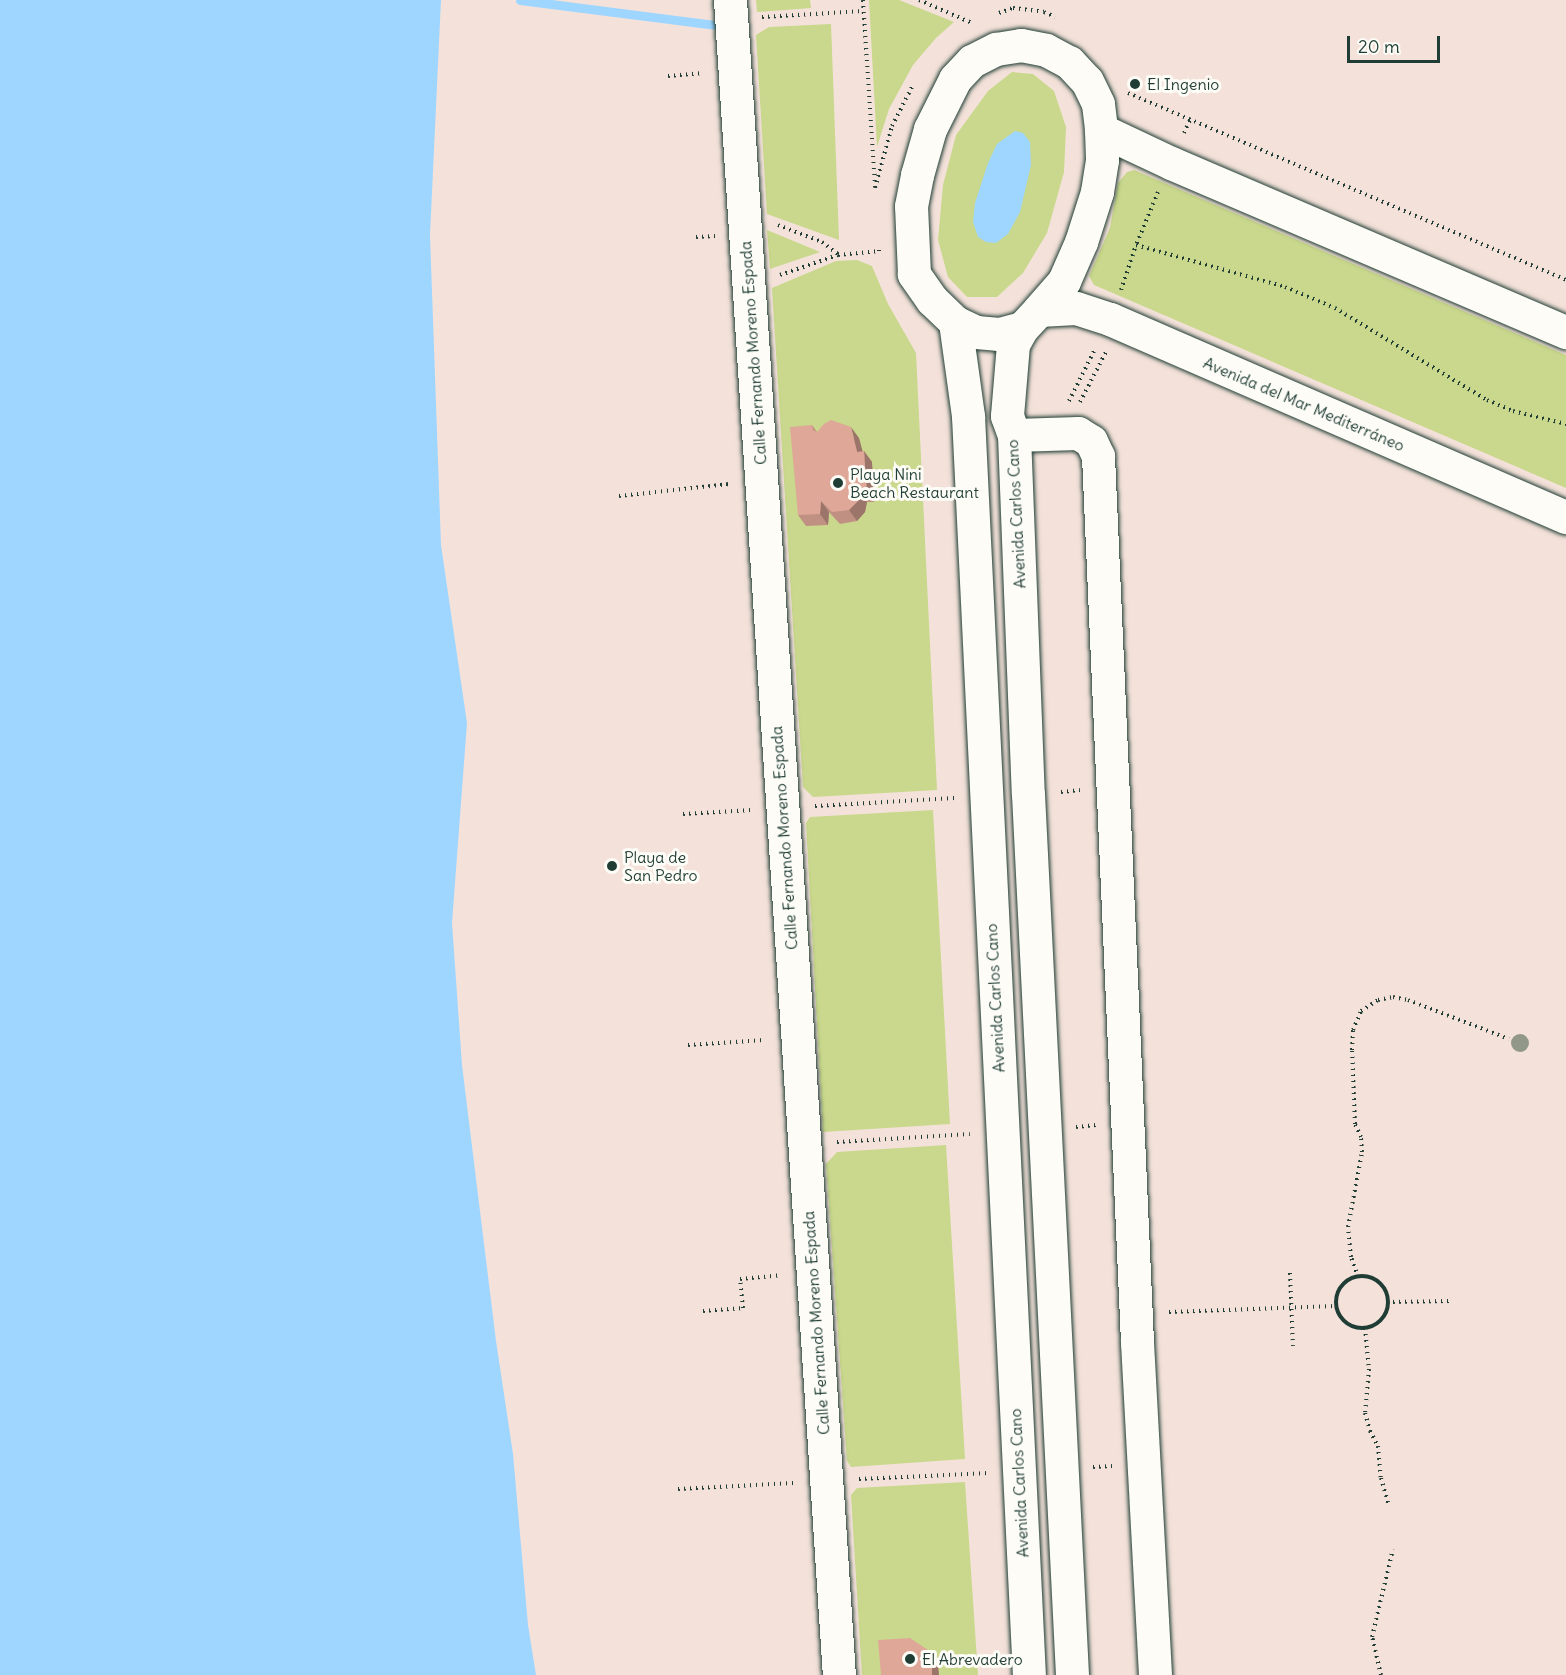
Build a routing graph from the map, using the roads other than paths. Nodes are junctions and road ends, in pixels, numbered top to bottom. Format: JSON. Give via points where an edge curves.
{"nodes":[{"id":1,"x":730,"y":10,"type":"edge"},
{"id":2,"x":1101,"y":130,"type":"junction"},
{"id":3,"x":1030,"y":319,"type":"junction"},
{"id":4,"x":955,"y":322,"type":"junction"},
{"id":5,"x":1566,"y":332,"type":"edge"},
{"id":6,"x":1014,"y":435,"type":"junction"},
{"id":7,"x":1566,"y":517,"type":"edge"},
{"id":8,"x":839,"y":1675,"type":"edge"},
{"id":9,"x":1029,"y":1675,"type":"edge"},
{"id":10,"x":1072,"y":1675,"type":"edge"},
{"id":11,"x":1155,"y":1675,"type":"edge"}],
"edges":[{"from":1,"to":8,"type":"street","name":"Calle Fernando Moreno Espada"},
{"from":2,"to":3,"type":"street","name":"Avenida Carlos Cano","via":[[1097,192],[1081,242],[1064,280]]},
{"from":2,"to":4,"type":"street","name":"Avenida Carlos Cano","via":[[1098,104],[1087,81],[1069,62],[1046,50],[1021,45],[996,49],[972,61],[955,80],[930,129],[911,206],[914,274],[932,300]]},
{"from":2,"to":5,"type":"street"},
{"from":3,"to":4,"type":"street","name":"Avenida del Mar Mediterráneo","via":[[999,334],[976,332]]},
{"from":3,"to":6,"type":"street","name":"Avenida Carlos Cano","via":[[1013,344],[1007,416]]},
{"from":3,"to":7,"type":"street","name":"Avenida del Mar Mediterráneo","via":[[1076,308],[1115,322]]},
{"from":4,"to":9,"type":"street","name":"Avenida Carlos Cano","via":[[968,416]]},
{"from":6,"to":10,"type":"street","name":"Avenida Carlos Cano"},
{"from":6,"to":11,"type":"street","via":[[1066,422],[1091,441],[1098,456]]}]}
